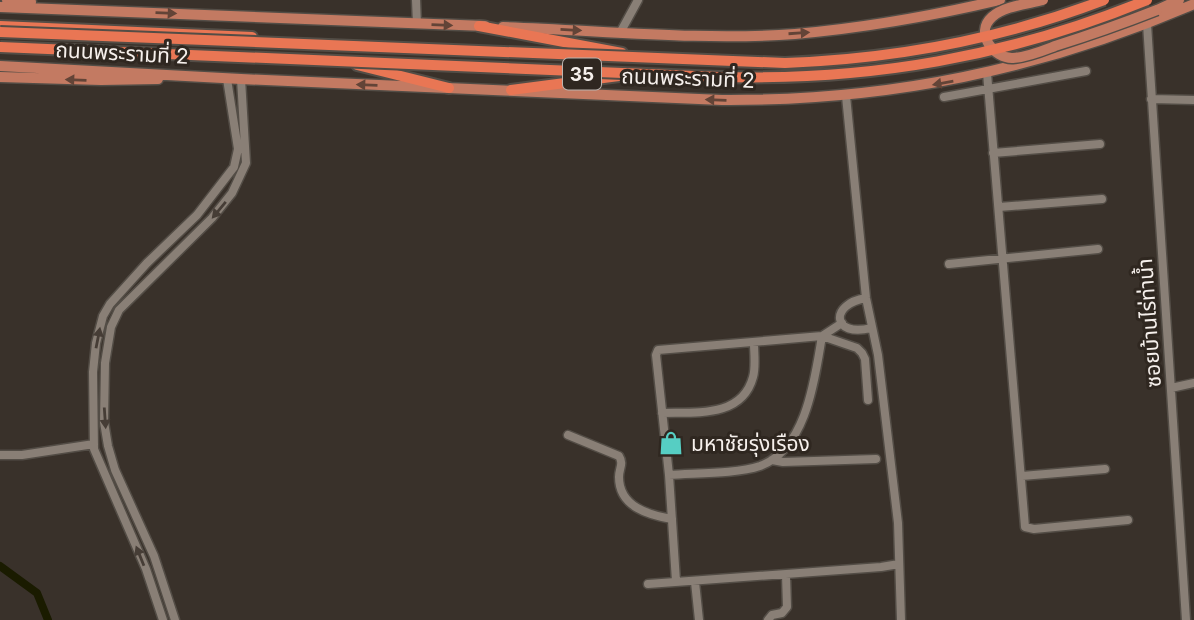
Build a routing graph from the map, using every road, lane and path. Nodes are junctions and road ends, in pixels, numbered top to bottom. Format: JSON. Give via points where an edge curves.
{"nodes":[{"id":1,"x":8,"y":0,"type":"edge"},
{"id":2,"x":416,"y":0,"type":"edge"},
{"id":3,"x":638,"y":0,"type":"edge"},
{"id":4,"x":1000,"y":0,"type":"edge"},
{"id":5,"x":1043,"y":0,"type":"edge"},
{"id":6,"x":1094,"y":0,"type":"edge"},
{"id":7,"x":1104,"y":0,"type":"edge"},
{"id":8,"x":1147,"y":0,"type":"edge"},
{"id":9,"x":1179,"y":0,"type":"edge"},
{"id":10,"x":1194,"y":4,"type":"edge"},
{"id":11,"x":1155,"y":5,"type":"edge"},
{"id":12,"x":0,"y":7,"type":"edge"},
{"id":13,"x":83,"y":10,"type":"junction"},
{"id":14,"x":417,"y":24,"type":"junction"},
{"id":15,"x":1147,"y":24,"type":"junction"},
{"id":16,"x":0,"y":26,"type":"edge"},
{"id":17,"x":479,"y":26,"type":"junction"},
{"id":18,"x":0,"y":32,"type":"edge"},
{"id":19,"x":620,"y":33,"type":"junction"},
{"id":20,"x":0,"y":48,"type":"edge"},
{"id":21,"x":622,"y":53,"type":"junction"},
{"id":22,"x":356,"y":65,"type":"junction"},
{"id":23,"x":0,"y":66,"type":"edge"},
{"id":24,"x":1086,"y":71,"type":"dead end"},
{"id":25,"x":987,"y":73,"type":"junction"},
{"id":26,"x":0,"y":76,"type":"edge"},
{"id":27,"x":193,"y":76,"type":"junction"},
{"id":28,"x":622,"y":76,"type":"junction"},
{"id":29,"x":227,"y":79,"type":"junction"},
{"id":30,"x":241,"y":79,"type":"junction"},
{"id":31,"x":449,"y":88,"type":"junction"},
{"id":32,"x":511,"y":90,"type":"junction"},
{"id":33,"x":989,"y":90,"type":"junction"},
{"id":34,"x":846,"y":96,"type":"junction"},
{"id":35,"x":944,"y":97,"type":"dead end"},
{"id":36,"x":1151,"y":99,"type":"junction"},
{"id":37,"x":1194,"y":100,"type":"edge"},
{"id":38,"x":239,"y":123,"type":"junction"},
{"id":39,"x":1100,"y":144,"type":"dead end"},
{"id":40,"x":993,"y":153,"type":"junction"},
{"id":41,"x":242,"y":156,"type":"junction"},
{"id":42,"x":1102,"y":199,"type":"dead end"},
{"id":43,"x":999,"y":207,"type":"junction"},
{"id":44,"x":1098,"y":249,"type":"dead end"},
{"id":45,"x":1003,"y":259,"type":"junction"},
{"id":46,"x":949,"y":264,"type":"dead end"},
{"id":47,"x":866,"y":298,"type":"junction"},
{"id":48,"x":842,"y":323,"type":"junction"},
{"id":49,"x":872,"y":328,"type":"junction"},
{"id":50,"x":822,"y":336,"type":"junction"},
{"id":51,"x":754,"y":343,"type":"junction"},
{"id":52,"x":1194,"y":383,"type":"edge"},
{"id":53,"x":1171,"y":388,"type":"junction"},
{"id":54,"x":869,"y":400,"type":"dead end"},
{"id":55,"x":662,"y":413,"type":"junction"},
{"id":56,"x":568,"y":435,"type":"dead end"},
{"id":57,"x":94,"y":444,"type":"junction"},
{"id":58,"x":0,"y":455,"type":"edge"},
{"id":59,"x":876,"y":459,"type":"dead end"},
{"id":60,"x":772,"y":460,"type":"junction"},
{"id":61,"x":1105,"y":469,"type":"dead end"},
{"id":62,"x":669,"y":475,"type":"junction"},
{"id":63,"x":1021,"y":476,"type":"junction"},
{"id":64,"x":672,"y":519,"type":"junction"},
{"id":65,"x":1128,"y":520,"type":"dead end"},
{"id":66,"x":899,"y":564,"type":"junction"},
{"id":67,"x":786,"y":575,"type":"junction"},
{"id":68,"x":676,"y":581,"type":"junction"},
{"id":69,"x":695,"y":582,"type":"junction"},
{"id":70,"x":648,"y":584,"type":"dead end"},
{"id":71,"x":163,"y":620,"type":"edge"},
{"id":72,"x":175,"y":620,"type":"edge"},
{"id":73,"x":699,"y":620,"type":"edge"},
{"id":74,"x":768,"y":620,"type":"edge"},
{"id":75,"x":901,"y":620,"type":"edge"},
{"id":76,"x":1186,"y":620,"type":"edge"}],
"edges":[{"from":1,"to":13,"type":"main road"},
{"from":2,"to":14,"type":"street"},
{"from":3,"to":19,"type":"street"},
{"from":19,"to":4,"type":"main road","name":"ถนนพระรามที่ 2","number":"35","one_way":true,"via":[[793,34],[889,23]]},
{"from":5,"to":11,"type":"main road","bridge":true,"via":[[992,17],[986,40],[993,51],[1006,58],[1023,56],[1086,36]]},
{"from":6,"to":21,"type":"highway","name":"ถนนพระรามที่ 2","number":"35","via":[[976,35],[864,53],[788,58]]},
{"from":7,"to":18,"type":"highway","bridge":true,"via":[[956,43],[881,56],[785,63]]},
{"from":8,"to":20,"type":"highway","bridge":true,"via":[[1046,37],[949,61],[792,78]]},
{"from":9,"to":11,"type":"main road"},
{"from":10,"to":15,"type":"main road","name":"ถนนพระรามที่ 2","number":"35"},
{"from":11,"to":28,"type":"highway","name":"ถนนพระรามที่ 2","number":"35","via":[[994,53],[922,67],[798,80]]},
{"from":12,"to":13,"type":"main road","name":"ถนนพระรามที่ 2","number":"35"},
{"from":13,"to":14,"type":"main road","name":"ถนนพระรามที่ 2","number":"35","one_way":true},
{"from":14,"to":17,"type":"main road","name":"ถนนพระรามที่ 2","number":"35","one_way":true},
{"from":15,"to":25,"type":"main road","name":"ถนนพระรามที่ 2","number":"35"},
{"from":15,"to":36,"type":"street","name":"ซอยบ้านไร่ท่าน้ำ"},
{"from":16,"to":21,"type":"highway","name":"ถนนพระรามที่ 2","number":"35"},
{"from":17,"to":19,"type":"main road","name":"ถนนพระรามที่ 2","number":"35","one_way":true},
{"from":17,"to":21,"type":"highway"},
{"from":20,"to":22,"type":"highway","name":"ถนนพระรามที่ 2","number":"35"},
{"from":22,"to":28,"type":"highway","name":"ถนนพระรามที่ 2","number":"35"},
{"from":22,"to":31,"type":"highway"},
{"from":23,"to":27,"type":"main road","name":"ถนนพระรามที่ 2","number":"35"},
{"from":24,"to":33,"type":"street"},
{"from":25,"to":33,"type":"street"},
{"from":25,"to":34,"type":"main road","name":"ถนนพระรามที่ 2","number":"35","one_way":true},
{"from":27,"to":26,"type":"main road","one_way":true,"via":[[126,81]]},
{"from":27,"to":29,"type":"main road","name":"ถนนพระรามที่ 2","number":"35"},
{"from":28,"to":32,"type":"highway"},
{"from":29,"to":30,"type":"main road","name":"ถนนพระรามที่ 2","number":"35"},
{"from":29,"to":38,"type":"street"},
{"from":31,"to":30,"type":"main road","name":"ถนนพระรามที่ 2","number":"35","one_way":true},
{"from":30,"to":38,"type":"street"},
{"from":31,"to":32,"type":"main road","name":"ถนนพระรามที่ 2","number":"35"},
{"from":34,"to":32,"type":"main road","name":"ถนนพระรามที่ 2","number":"35","one_way":true,"via":[[722,100]]},
{"from":33,"to":35,"type":"street"},
{"from":33,"to":40,"type":"street"},
{"from":34,"to":47,"type":"street"},
{"from":36,"to":37,"type":"street"},
{"from":36,"to":53,"type":"street","name":"ซอยบ้านไร่ท่าน้ำ"},
{"from":38,"to":41,"type":"street"},
{"from":39,"to":40,"type":"street"},
{"from":40,"to":43,"type":"street"},
{"from":57,"to":41,"type":"street","one_way":true,"via":[[93,372],[103,316],[121,291],[202,209]]},
{"from":41,"to":72,"type":"street","one_way":true,"via":[[239,181],[224,205],[119,310],[111,327],[104,422],[108,446]]},
{"from":42,"to":43,"type":"street"},
{"from":43,"to":45,"type":"street"},
{"from":44,"to":45,"type":"street"},
{"from":45,"to":46,"type":"street"},
{"from":45,"to":63,"type":"street"},
{"from":47,"to":48,"type":"street","via":[[848,304],[841,312]]},
{"from":47,"to":49,"type":"street"},
{"from":48,"to":49,"type":"street","via":[[855,331]]},
{"from":48,"to":50,"type":"street"},
{"from":49,"to":66,"type":"street","via":[[882,383]]},
{"from":50,"to":51,"type":"street"},
{"from":50,"to":54,"type":"street","via":[[862,353]]},
{"from":50,"to":60,"type":"street","via":[[807,409],[791,439]]},
{"from":51,"to":55,"type":"street","via":[[755,374],[748,390],[732,404],[718,411]]},
{"from":51,"to":55,"type":"street","via":[[658,350]]},
{"from":52,"to":53,"type":"street"},
{"from":53,"to":76,"type":"street","name":"ซอยบ้านไร่ท่าน้ำ"},
{"from":55,"to":62,"type":"street"},
{"from":56,"to":64,"type":"street","via":[[619,456],[619,481],[630,503],[648,514]]},
{"from":57,"to":58,"type":"street"},
{"from":71,"to":57,"type":"street","one_way":true},
{"from":59,"to":60,"type":"street"},
{"from":60,"to":62,"type":"street","via":[[745,469]]},
{"from":61,"to":63,"type":"street"},
{"from":62,"to":64,"type":"street"},
{"from":63,"to":65,"type":"street","via":[[1026,527]]},
{"from":64,"to":68,"type":"street"},
{"from":66,"to":67,"type":"street"},
{"from":66,"to":75,"type":"street"},
{"from":67,"to":69,"type":"street"},
{"from":67,"to":74,"type":"street","via":[[787,607]]},
{"from":68,"to":69,"type":"street"},
{"from":68,"to":70,"type":"street"},
{"from":69,"to":73,"type":"street"}]}
